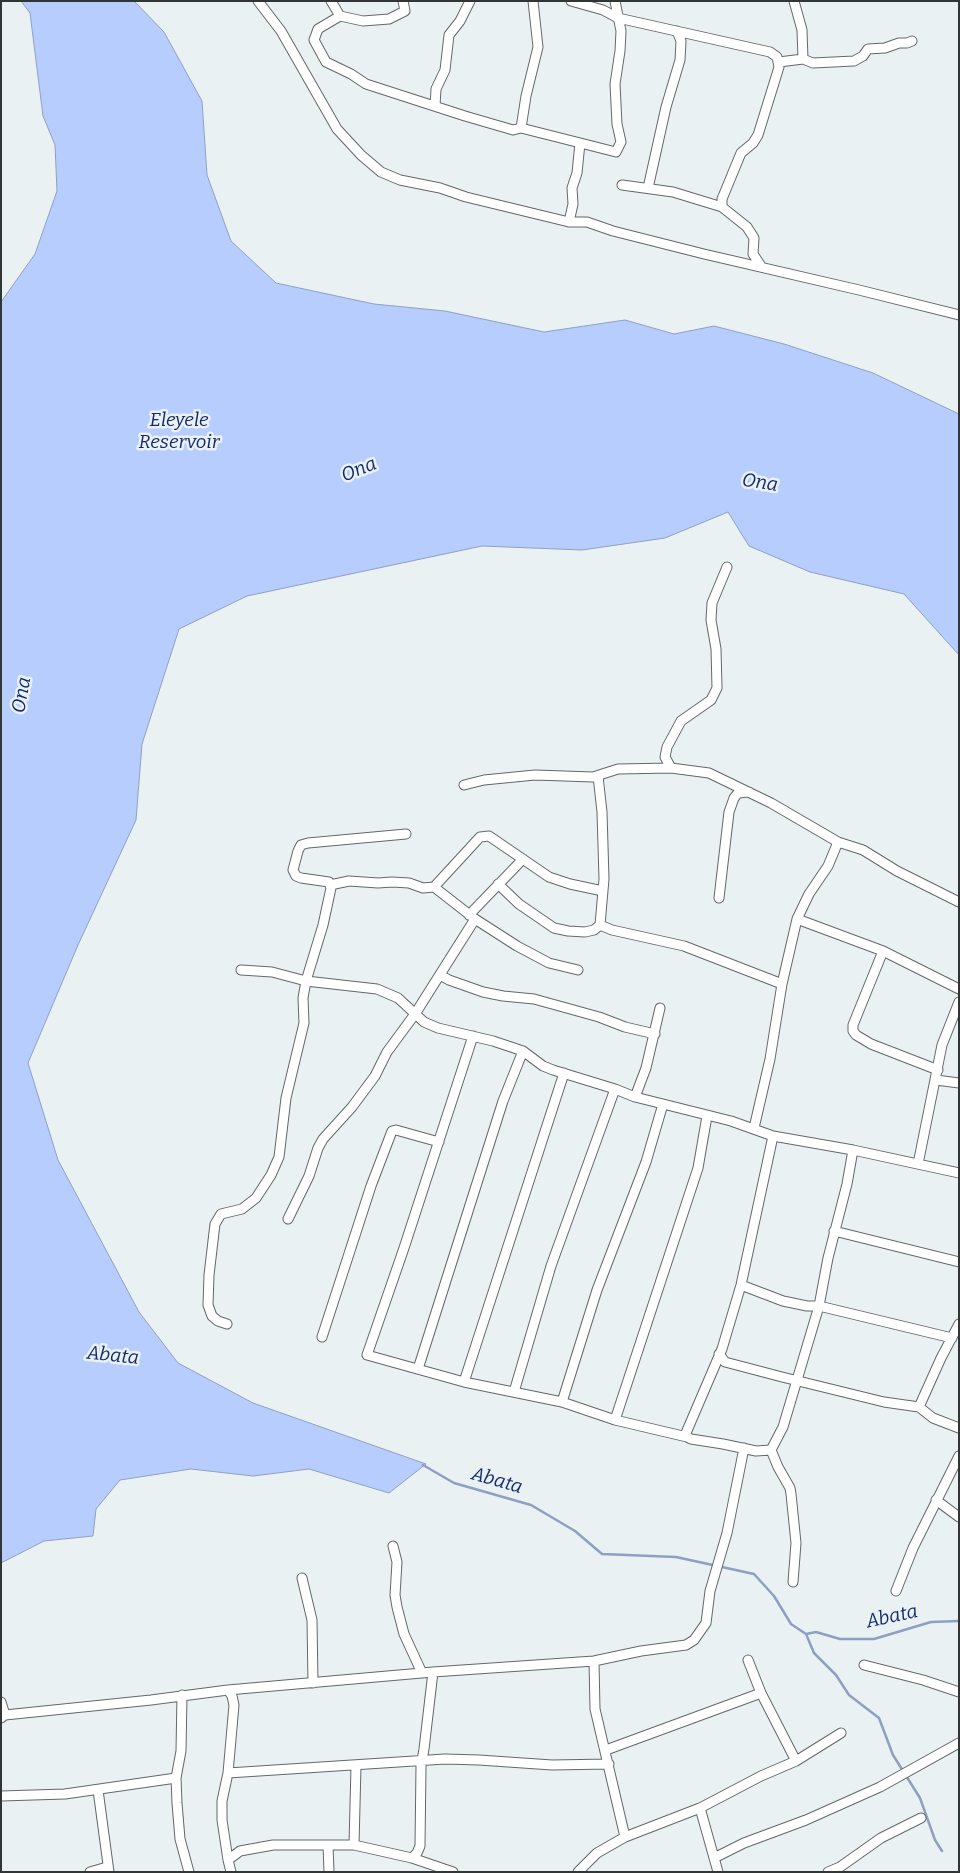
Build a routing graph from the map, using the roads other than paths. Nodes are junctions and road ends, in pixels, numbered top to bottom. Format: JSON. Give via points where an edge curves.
{"nodes":[{"id":1,"x":258,"y":1,"type":"edge"},
{"id":2,"x":331,"y":1,"type":"edge"},
{"id":3,"x":404,"y":1,"type":"edge"},
{"id":4,"x":470,"y":1,"type":"edge"},
{"id":5,"x":533,"y":1,"type":"edge"},
{"id":6,"x":571,"y":1,"type":"edge"},
{"id":7,"x":614,"y":1,"type":"edge"},
{"id":8,"x":794,"y":1,"type":"edge"},
{"id":9,"x":340,"y":16,"type":"junction"},
{"id":10,"x":618,"y":18,"type":"junction"},
{"id":11,"x":677,"y":32,"type":"junction"},
{"id":12,"x":912,"y":41,"type":"dead end"},
{"id":13,"x":803,"y":59,"type":"junction"},
{"id":14,"x":779,"y":62,"type":"junction"},
{"id":15,"x":435,"y":106,"type":"junction"},
{"id":16,"x":521,"y":128,"type":"junction"},
{"id":17,"x":580,"y":143,"type":"junction"},
{"id":18,"x":622,"y":185,"type":"dead end"},
{"id":19,"x":648,"y":188,"type":"junction"},
{"id":20,"x":722,"y":207,"type":"junction"},
{"id":21,"x":569,"y":222,"type":"junction"},
{"id":22,"x":761,"y":266,"type":"junction"},
{"id":23,"x":959,"y":315,"type":"edge"},
{"id":24,"x":727,"y":567,"type":"dead end"},
{"id":25,"x":671,"y":768,"type":"junction"},
{"id":26,"x":598,"y":776,"type":"junction"},
{"id":27,"x":464,"y":785,"type":"dead end"},
{"id":28,"x":749,"y":792,"type":"junction"},
{"id":29,"x":406,"y":834,"type":"dead end"},
{"id":30,"x":838,"y":842,"type":"junction"},
{"id":31,"x":522,"y":859,"type":"junction"},
{"id":32,"x":498,"y":884,"type":"junction"},
{"id":33,"x":330,"y":885,"type":"junction"},
{"id":34,"x":434,"y":887,"type":"junction"},
{"id":35,"x":603,"y":891,"type":"junction"},
{"id":36,"x":719,"y":898,"type":"dead end"},
{"id":37,"x":959,"y":902,"type":"edge"},
{"id":38,"x":472,"y":917,"type":"junction"},
{"id":39,"x":797,"y":919,"type":"junction"},
{"id":40,"x":600,"y":925,"type":"junction"},
{"id":41,"x":883,"y":951,"type":"junction"},
{"id":42,"x":241,"y":970,"type":"dead end"},
{"id":43,"x":578,"y":970,"type":"dead end"},
{"id":44,"x":440,"y":975,"type":"junction"},
{"id":45,"x":306,"y":981,"type":"junction"},
{"id":46,"x":782,"y":984,"type":"junction"},
{"id":47,"x":959,"y":989,"type":"edge"},
{"id":48,"x":959,"y":1002,"type":"edge"},
{"id":49,"x":660,"y":1008,"type":"dead end"},
{"id":50,"x":415,"y":1014,"type":"junction"},
{"id":51,"x":655,"y":1034,"type":"junction"},
{"id":52,"x":473,"y":1036,"type":"junction"},
{"id":53,"x":523,"y":1050,"type":"junction"},
{"id":54,"x":938,"y":1070,"type":"junction"},
{"id":55,"x":564,"y":1073,"type":"junction"},
{"id":56,"x":936,"y":1080,"type":"junction"},
{"id":57,"x":959,"y":1083,"type":"edge"},
{"id":58,"x":615,"y":1089,"type":"junction"},
{"id":59,"x":635,"y":1097,"type":"junction"},
{"id":60,"x":663,"y":1104,"type":"junction"},
{"id":61,"x":707,"y":1116,"type":"junction"},
{"id":62,"x":754,"y":1128,"type":"junction"},
{"id":63,"x":773,"y":1136,"type":"junction"},
{"id":64,"x":439,"y":1142,"type":"junction"},
{"id":65,"x":853,"y":1150,"type":"junction"},
{"id":66,"x":918,"y":1164,"type":"junction"},
{"id":67,"x":959,"y":1173,"type":"edge"},
{"id":68,"x":288,"y":1219,"type":"dead end"},
{"id":69,"x":834,"y":1231,"type":"junction"},
{"id":70,"x":959,"y":1262,"type":"edge"},
{"id":71,"x":741,"y":1285,"type":"junction"},
{"id":72,"x":818,"y":1306,"type":"junction"},
{"id":73,"x":227,"y":1324,"type":"dead end"},
{"id":74,"x":959,"y":1324,"type":"edge"},
{"id":75,"x":955,"y":1335,"type":"edge"},
{"id":76,"x":322,"y":1336,"type":"dead end"},
{"id":77,"x":719,"y":1354,"type":"junction"},
{"id":78,"x":418,"y":1369,"type":"junction"},
{"id":79,"x":797,"y":1381,"type":"junction"},
{"id":80,"x":464,"y":1382,"type":"junction"},
{"id":81,"x":514,"y":1392,"type":"junction"},
{"id":82,"x":562,"y":1402,"type":"junction"},
{"id":83,"x":919,"y":1407,"type":"junction"},
{"id":84,"x":616,"y":1420,"type":"junction"},
{"id":85,"x":959,"y":1428,"type":"edge"},
{"id":86,"x":687,"y":1437,"type":"junction"},
{"id":87,"x":744,"y":1448,"type":"junction"},
{"id":88,"x":771,"y":1450,"type":"junction"},
{"id":89,"x":959,"y":1456,"type":"edge"},
{"id":90,"x":936,"y":1500,"type":"junction"},
{"id":91,"x":959,"y":1517,"type":"edge"},
{"id":92,"x":393,"y":1546,"type":"dead end"},
{"id":93,"x":302,"y":1578,"type":"dead end"},
{"id":94,"x":793,"y":1582,"type":"dead end"},
{"id":95,"x":896,"y":1591,"type":"dead end"},
{"id":96,"x":748,"y":1660,"type":"dead end"},
{"id":97,"x":594,"y":1661,"type":"junction"},
{"id":98,"x":864,"y":1665,"type":"dead end"},
{"id":99,"x":433,"y":1672,"type":"junction"},
{"id":100,"x":422,"y":1673,"type":"junction"},
{"id":101,"x":313,"y":1683,"type":"junction"},
{"id":102,"x":228,"y":1690,"type":"junction"},
{"id":103,"x":959,"y":1692,"type":"edge"},
{"id":104,"x":761,"y":1693,"type":"junction"},
{"id":105,"x":182,"y":1695,"type":"junction"},
{"id":106,"x":1,"y":1702,"type":"edge"},
{"id":107,"x":3,"y":1716,"type":"edge"},
{"id":108,"x":841,"y":1733,"type":"dead end"},
{"id":109,"x":959,"y":1743,"type":"edge"},
{"id":110,"x":606,"y":1750,"type":"junction"},
{"id":111,"x":421,"y":1761,"type":"junction"},
{"id":112,"x":796,"y":1761,"type":"junction"},
{"id":113,"x":609,"y":1764,"type":"junction"},
{"id":114,"x":356,"y":1766,"type":"junction"},
{"id":115,"x":228,"y":1773,"type":"junction"},
{"id":116,"x":176,"y":1778,"type":"junction"},
{"id":117,"x":98,"y":1790,"type":"junction"},
{"id":118,"x":1,"y":1796,"type":"edge"},
{"id":119,"x":700,"y":1808,"type":"junction"},
{"id":120,"x":921,"y":1818,"type":"dead end"},
{"id":121,"x":625,"y":1837,"type":"junction"},
{"id":122,"x":328,"y":1845,"type":"junction"},
{"id":123,"x":354,"y":1845,"type":"junction"},
{"id":124,"x":412,"y":1858,"type":"junction"},
{"id":125,"x":714,"y":1858,"type":"junction"},
{"id":126,"x":228,"y":1860,"type":"junction"},
{"id":127,"x":108,"y":1869,"type":"edge"},
{"id":128,"x":90,"y":1872,"type":"edge"},
{"id":129,"x":189,"y":1872,"type":"edge"},
{"id":130,"x":231,"y":1872,"type":"edge"},
{"id":131,"x":328,"y":1872,"type":"edge"},
{"id":132,"x":453,"y":1872,"type":"edge"},
{"id":133,"x":578,"y":1872,"type":"edge"},
{"id":134,"x":718,"y":1872,"type":"edge"},
{"id":135,"x":828,"y":1872,"type":"edge"}],
"edges":[{"from":1,"to":21,"type":"street","via":[[281,31],[338,129],[360,155],[381,172],[400,180]]},
{"from":2,"to":9,"type":"street"},
{"from":3,"to":9,"type":"street","via":[[405,11],[389,20],[363,21]]},
{"from":4,"to":15,"type":"street","via":[[460,22],[449,35],[445,70],[436,89]]},
{"from":5,"to":16,"type":"street","via":[[538,47]]},
{"from":6,"to":10,"type":"street"},
{"from":7,"to":10,"type":"street"},
{"from":8,"to":13,"type":"street","via":[[802,30]]},
{"from":9,"to":15,"type":"street","via":[[318,30],[314,40],[326,62],[366,84]]},
{"from":10,"to":11,"type":"street"},
{"from":10,"to":17,"type":"street","via":[[621,38],[615,84],[621,142],[616,152]]},
{"from":11,"to":14,"type":"street","via":[[770,52]]},
{"from":11,"to":19,"type":"street","via":[[681,41],[680,60]]},
{"from":12,"to":13,"type":"street","via":[[868,49],[854,61],[813,63]]},
{"from":13,"to":14,"type":"street"},
{"from":14,"to":20,"type":"street","via":[[758,135],[737,160]]},
{"from":15,"to":16,"type":"street","via":[[513,130]]},
{"from":16,"to":17,"type":"street"},
{"from":17,"to":21,"type":"street"},
{"from":18,"to":19,"type":"street"},
{"from":19,"to":20,"type":"street"},
{"from":20,"to":22,"type":"street","via":[[747,226],[754,238],[753,254]]},
{"from":21,"to":22,"type":"street","via":[[587,222]]},
{"from":22,"to":23,"type":"street"},
{"from":24,"to":25,"type":"street","via":[[712,603],[717,688],[711,700],[681,722],[667,747],[665,757]]},
{"from":25,"to":26,"type":"street","via":[[618,769]]},
{"from":25,"to":28,"type":"street","via":[[709,773]]},
{"from":26,"to":27,"type":"street","via":[[535,775]]},
{"from":26,"to":35,"type":"street"},
{"from":28,"to":30,"type":"street"},
{"from":28,"to":36,"type":"street","via":[[738,793],[729,812]]},
{"from":29,"to":33,"type":"street","via":[[302,845],[293,866],[296,876],[329,882]]},
{"from":30,"to":37,"type":"street","via":[[863,850]]},
{"from":30,"to":39,"type":"street"},
{"from":31,"to":32,"type":"street"},
{"from":31,"to":34,"type":"street","via":[[489,836],[480,837]]},
{"from":31,"to":35,"type":"street","via":[[549,877]]},
{"from":32,"to":38,"type":"street"},
{"from":32,"to":40,"type":"street","via":[[519,904],[554,928],[585,932]]},
{"from":33,"to":34,"type":"street","via":[[349,881]]},
{"from":33,"to":45,"type":"street","via":[[324,925]]},
{"from":34,"to":38,"type":"street"},
{"from":35,"to":40,"type":"street"},
{"from":38,"to":43,"type":"street","via":[[549,963]]},
{"from":38,"to":44,"type":"street"},
{"from":39,"to":41,"type":"street"},
{"from":39,"to":46,"type":"street"},
{"from":40,"to":46,"type":"street","via":[[684,946]]},
{"from":41,"to":47,"type":"street"},
{"from":41,"to":54,"type":"street","via":[[853,1031],[871,1044]]},
{"from":42,"to":45,"type":"street","via":[[272,972]]},
{"from":44,"to":50,"type":"street"},
{"from":44,"to":51,"type":"street","via":[[483,992],[534,999]]},
{"from":45,"to":50,"type":"street","via":[[359,986],[389,993]]},
{"from":45,"to":73,"type":"street","via":[[304,1024],[286,1098],[279,1157],[256,1198],[242,1209],[221,1214],[215,1224],[208,1305],[212,1316]]},
{"from":46,"to":62,"type":"street","via":[[770,1059]]},
{"from":48,"to":54,"type":"street","via":[[946,1031]]},
{"from":49,"to":51,"type":"street"},
{"from":50,"to":52,"type":"street","via":[[438,1028]]},
{"from":50,"to":68,"type":"street","via":[[362,1094],[323,1139]]},
{"from":51,"to":59,"type":"street"},
{"from":52,"to":53,"type":"street"},
{"from":52,"to":64,"type":"street"},
{"from":53,"to":55,"type":"street","via":[[543,1066]]},
{"from":53,"to":78,"type":"street","via":[[503,1101]]},
{"from":54,"to":56,"type":"street"},
{"from":55,"to":58,"type":"street"},
{"from":55,"to":80,"type":"street"},
{"from":56,"to":57,"type":"street"},
{"from":56,"to":66,"type":"street"},
{"from":58,"to":59,"type":"street"},
{"from":58,"to":81,"type":"street","via":[[562,1233]]},
{"from":59,"to":60,"type":"street"},
{"from":60,"to":61,"type":"street"},
{"from":60,"to":82,"type":"street","via":[[646,1162],[597,1290]]},
{"from":61,"to":62,"type":"street"},
{"from":61,"to":84,"type":"street","via":[[698,1168]]},
{"from":62,"to":63,"type":"street"},
{"from":63,"to":65,"type":"street"},
{"from":63,"to":71,"type":"street"},
{"from":64,"to":76,"type":"street","via":[[396,1130],[392,1132]]},
{"from":64,"to":78,"type":"street","via":[[367,1355]]},
{"from":65,"to":66,"type":"street"},
{"from":65,"to":69,"type":"street"},
{"from":66,"to":67,"type":"street"},
{"from":69,"to":70,"type":"street"},
{"from":69,"to":72,"type":"street"},
{"from":71,"to":72,"type":"street","via":[[782,1301]]},
{"from":71,"to":77,"type":"street"},
{"from":72,"to":75,"type":"street"},
{"from":72,"to":79,"type":"street"},
{"from":74,"to":75,"type":"street"},
{"from":75,"to":83,"type":"street"},
{"from":77,"to":79,"type":"street","via":[[725,1362]]},
{"from":77,"to":86,"type":"street"},
{"from":78,"to":80,"type":"street"},
{"from":79,"to":83,"type":"street"},
{"from":79,"to":88,"type":"street","via":[[782,1431]]},
{"from":80,"to":81,"type":"street"},
{"from":81,"to":82,"type":"street"},
{"from":82,"to":84,"type":"street"},
{"from":83,"to":85,"type":"street","via":[[933,1418]]},
{"from":84,"to":86,"type":"street"},
{"from":86,"to":87,"type":"street"},
{"from":87,"to":88,"type":"street","via":[[756,1452]]},
{"from":87,"to":97,"type":"street","via":[[727,1533],[702,1630],[686,1645]]},
{"from":88,"to":94,"type":"street","via":[[791,1494],[796,1543]]},
{"from":89,"to":90,"type":"street"},
{"from":90,"to":91,"type":"street"},
{"from":90,"to":95,"type":"street"},
{"from":92,"to":100,"type":"street","via":[[397,1562],[397,1607],[404,1634]]},
{"from":93,"to":101,"type":"street","via":[[312,1620]]},
{"from":96,"to":104,"type":"street"},
{"from":97,"to":99,"type":"street"},
{"from":97,"to":110,"type":"street","via":[[595,1709]]},
{"from":98,"to":103,"type":"street"},
{"from":99,"to":100,"type":"street"},
{"from":99,"to":111,"type":"street"},
{"from":100,"to":101,"type":"street"},
{"from":101,"to":102,"type":"street"},
{"from":102,"to":105,"type":"street"},
{"from":102,"to":115,"type":"street","via":[[234,1705]]},
{"from":104,"to":110,"type":"street"},
{"from":104,"to":112,"type":"street"},
{"from":105,"to":107,"type":"street"},
{"from":105,"to":116,"type":"street","via":[[181,1750]]},
{"from":106,"to":107,"type":"street"},
{"from":108,"to":112,"type":"street"},
{"from":109,"to":125,"type":"street","via":[[880,1787]]},
{"from":110,"to":113,"type":"street"},
{"from":111,"to":113,"type":"street"},
{"from":111,"to":114,"type":"street"},
{"from":111,"to":124,"type":"street","via":[[420,1846]]},
{"from":112,"to":119,"type":"street"},
{"from":113,"to":121,"type":"street"},
{"from":114,"to":115,"type":"street"},
{"from":114,"to":123,"type":"street"},
{"from":115,"to":126,"type":"street","via":[[222,1801]]},
{"from":116,"to":117,"type":"street"},
{"from":116,"to":129,"type":"street","via":[[180,1839]]},
{"from":117,"to":118,"type":"street"},
{"from":117,"to":127,"type":"street"},
{"from":119,"to":121,"type":"street"},
{"from":119,"to":125,"type":"street"},
{"from":120,"to":135,"type":"street","via":[[881,1838]]},
{"from":121,"to":133,"type":"street","via":[[597,1853]]},
{"from":122,"to":123,"type":"street"},
{"from":122,"to":126,"type":"street","via":[[250,1848]]},
{"from":122,"to":131,"type":"street"},
{"from":123,"to":124,"type":"street"},
{"from":124,"to":132,"type":"street"},
{"from":125,"to":134,"type":"street"},
{"from":126,"to":130,"type":"street"},
{"from":127,"to":128,"type":"street"}]}
